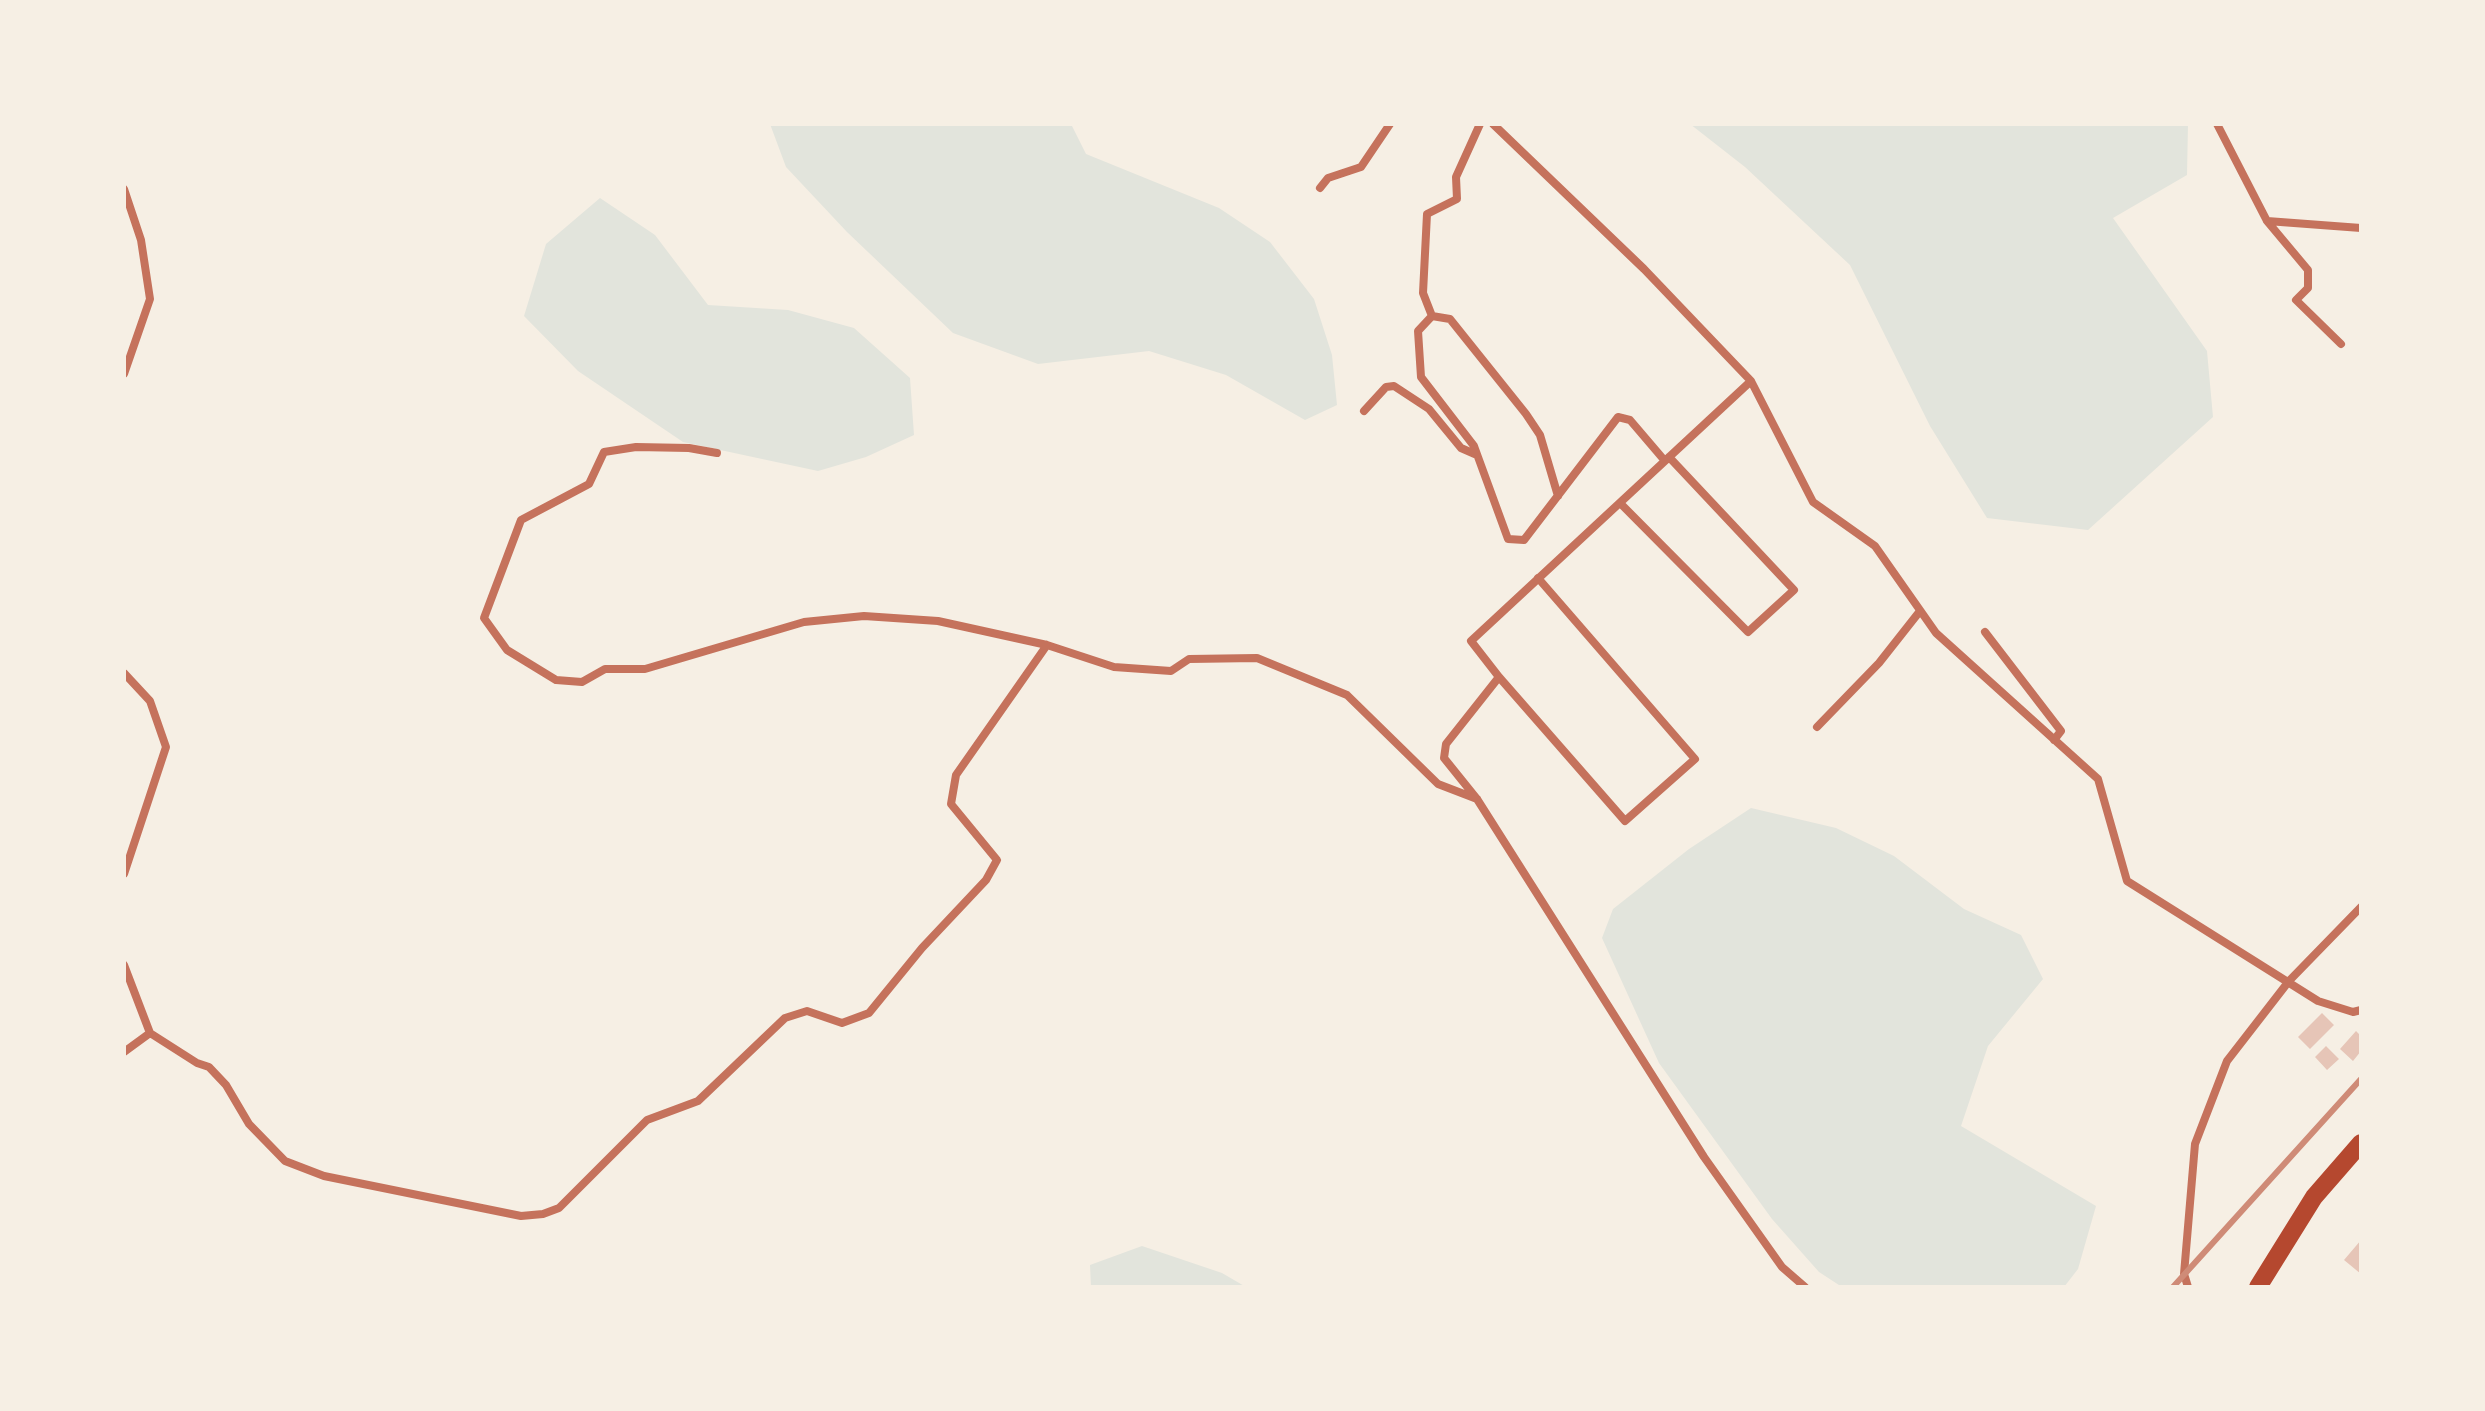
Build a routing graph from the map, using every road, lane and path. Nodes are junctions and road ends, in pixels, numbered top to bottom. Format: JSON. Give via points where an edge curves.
{"nodes":[{"id":1,"x":1390,"y":124,"type":"edge"},
{"id":2,"x":1480,"y":124,"type":"edge"},
{"id":3,"x":1493,"y":124,"type":"edge"},
{"id":4,"x":2217,"y":124,"type":"edge"},
{"id":5,"x":1320,"y":188,"type":"dead end"},
{"id":6,"x":124,"y":189,"type":"edge"},
{"id":7,"x":2267,"y":221,"type":"junction"},
{"id":8,"x":2361,"y":228,"type":"edge"},
{"id":9,"x":1432,"y":316,"type":"junction"},
{"id":10,"x":2341,"y":344,"type":"dead end"},
{"id":11,"x":124,"y":374,"type":"edge"},
{"id":12,"x":1751,"y":381,"type":"junction"},
{"id":13,"x":1364,"y":411,"type":"dead end"},
{"id":14,"x":717,"y":453,"type":"dead end"},
{"id":15,"x":1477,"y":455,"type":"junction"},
{"id":16,"x":1667,"y":459,"type":"junction"},
{"id":17,"x":1558,"y":496,"type":"junction"},
{"id":18,"x":1620,"y":503,"type":"junction"},
{"id":19,"x":1538,"y":578,"type":"junction"},
{"id":20,"x":1920,"y":611,"type":"junction"},
{"id":21,"x":1985,"y":632,"type":"dead end"},
{"id":22,"x":1047,"y":645,"type":"junction"},
{"id":23,"x":124,"y":673,"type":"edge"},
{"id":24,"x":1499,"y":677,"type":"junction"},
{"id":25,"x":1817,"y":727,"type":"dead end"},
{"id":26,"x":2054,"y":740,"type":"junction"},
{"id":27,"x":1477,"y":799,"type":"junction"},
{"id":28,"x":124,"y":874,"type":"edge"},
{"id":29,"x":2361,"y":907,"type":"edge"},
{"id":30,"x":124,"y":965,"type":"edge"},
{"id":31,"x":2289,"y":981,"type":"junction"},
{"id":32,"x":2361,"y":1010,"type":"edge"},
{"id":33,"x":150,"y":1033,"type":"junction"},
{"id":34,"x":124,"y":1052,"type":"edge"},
{"id":35,"x":2361,"y":1143,"type":"edge"},
{"id":36,"x":1805,"y":1287,"type":"edge"},
{"id":37,"x":2188,"y":1287,"type":"edge"},
{"id":38,"x":2258,"y":1287,"type":"edge"}],
"edges":[{"from":1,"to":5,"type":"street","via":[[1361,167],[1328,178]]},
{"from":2,"to":9,"type":"street","via":[[1456,177],[1457,199],[1427,214],[1423,293]]},
{"from":3,"to":12,"type":"street"},
{"from":4,"to":7,"type":"street"},
{"from":6,"to":11,"type":"street","via":[[141,240],[150,299]]},
{"from":7,"to":8,"type":"street"},
{"from":7,"to":10,"type":"street","via":[[2308,270],[2308,288],[2296,300]]},
{"from":9,"to":15,"type":"street","via":[[1418,331],[1421,377]]},
{"from":9,"to":17,"type":"street","via":[[1450,319],[1526,414],[1540,435]]},
{"from":12,"to":16,"type":"street"},
{"from":12,"to":20,"type":"street","via":[[1813,502],[1875,546]]},
{"from":13,"to":15,"type":"street","via":[[1386,387],[1394,386],[1429,409],[1461,448]]},
{"from":14,"to":22,"type":"street","via":[[636,447],[604,452],[589,484],[521,520],[484,618],[507,650],[556,680],[582,682],[605,669],[645,669],[804,622],[864,616],[938,621]]},
{"from":15,"to":17,"type":"street","via":[[1508,539],[1524,540]]},
{"from":16,"to":17,"type":"street","via":[[1630,420],[1618,417]]},
{"from":16,"to":18,"type":"street"},
{"from":16,"to":18,"type":"street","via":[[1794,590],[1748,632]]},
{"from":18,"to":19,"type":"street"},
{"from":19,"to":24,"type":"street","via":[[1471,641]]},
{"from":19,"to":24,"type":"street","via":[[1695,759],[1625,821]]},
{"from":20,"to":25,"type":"street"},
{"from":20,"to":26,"type":"street","via":[[1936,633]]},
{"from":21,"to":26,"type":"street","via":[[2061,731]]},
{"from":22,"to":27,"type":"street","via":[[1114,667],[1149,670],[1171,671],[1189,659],[1257,658],[1347,695],[1438,784]]},
{"from":22,"to":33,"type":"street","via":[[956,775],[951,804],[997,860],[986,880],[869,1013],[842,1023],[807,1011],[785,1018],[698,1101],[647,1120],[559,1208],[521,1216],[324,1176],[285,1161],[249,1124],[209,1067]]},
{"from":23,"to":28,"type":"street","via":[[150,701],[166,747]]},
{"from":24,"to":27,"type":"street","via":[[1446,744],[1444,758]]},
{"from":26,"to":31,"type":"street","via":[[2098,779],[2127,881]]},
{"from":27,"to":36,"type":"street","via":[[1704,1157],[1782,1267]]},
{"from":29,"to":31,"type":"street"},
{"from":30,"to":33,"type":"street"},
{"from":31,"to":32,"type":"street","via":[[2318,1001]]},
{"from":31,"to":37,"type":"street","via":[[2227,1061],[2195,1144],[2184,1274]]},
{"from":33,"to":34,"type":"street"},
{"from":35,"to":38,"type":"main road","via":[[2314,1197]]}]}
